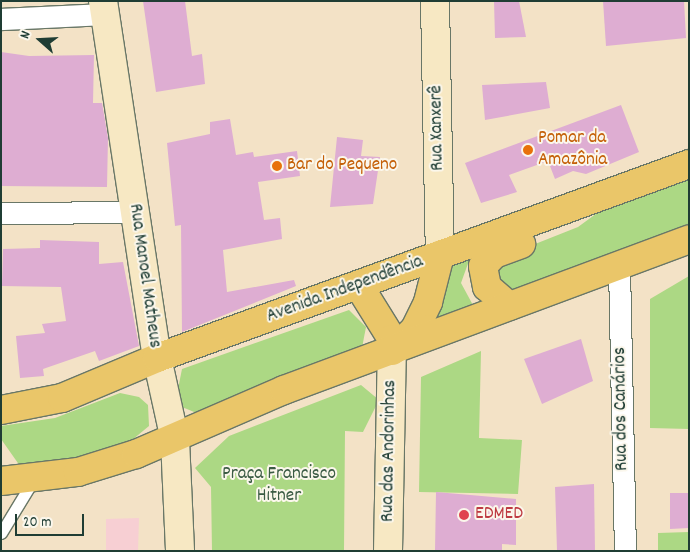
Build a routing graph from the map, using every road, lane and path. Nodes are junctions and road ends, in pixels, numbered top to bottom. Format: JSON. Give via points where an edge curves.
{"nodes":[{"id":1,"x":435,"y":1,"type":"edge"},
{"id":2,"x":104,"y":7,"type":"edge"},
{"id":3,"x":1,"y":19,"type":"edge"},
{"id":4,"x":689,"y":164,"type":"edge"},
{"id":5,"x":597,"y":199,"type":"junction"},
{"id":6,"x":135,"y":212,"type":"junction"},
{"id":7,"x":1,"y":213,"type":"edge"},
{"id":8,"x":689,"y":239,"type":"edge"},
{"id":9,"x":440,"y":255,"type":"junction"},
{"id":10,"x":619,"y":266,"type":"junction"},
{"id":11,"x":359,"y":286,"type":"junction"},
{"id":12,"x":509,"y":306,"type":"junction"},
{"id":13,"x":392,"y":351,"type":"junction"},
{"id":14,"x":157,"y":358,"type":"junction"},
{"id":15,"x":1,"y":410,"type":"edge"},
{"id":16,"x":175,"y":440,"type":"junction"},
{"id":17,"x":34,"y":478,"type":"junction"},
{"id":18,"x":1,"y":481,"type":"edge"},
{"id":19,"x":1,"y":533,"type":"edge"},
{"id":20,"x":180,"y":551,"type":"edge"},
{"id":21,"x":388,"y":551,"type":"edge"},
{"id":22,"x":625,"y":551,"type":"edge"}],
"edges":[{"from":1,"to":9,"type":"street","name":"Rua Xanxerê"},
{"from":2,"to":3,"type":"street"},
{"from":2,"to":6,"type":"street","name":"Rua Manoel Matheus"},
{"from":4,"to":5,"type":"main road","name":"Avenida Independência"},
{"from":5,"to":9,"type":"main road","name":"Avenida Independência"},
{"from":5,"to":12,"type":"main road","via":[[561,225],[488,258],[483,276],[487,287]]},
{"from":6,"to":7,"type":"street"},
{"from":6,"to":14,"type":"street","name":"Rua Manoel Matheus"},
{"from":8,"to":10,"type":"main road"},
{"from":9,"to":11,"type":"main road","name":"Avenida Independência"},
{"from":9,"to":13,"type":"main road","via":[[428,302],[415,329]]},
{"from":10,"to":12,"type":"main road"},
{"from":10,"to":22,"type":"street","name":"Rua dos Canários"},
{"from":11,"to":13,"type":"main road","via":[[392,339]]},
{"from":11,"to":14,"type":"main road","name":"Avenida Independência"},
{"from":12,"to":13,"type":"main road"},
{"from":13,"to":16,"type":"main road","via":[[284,390]]},
{"from":13,"to":21,"type":"street","name":"Rua das Andorinhas"},
{"from":14,"to":15,"type":"main road","name":"Avenida Independência","via":[[62,398]]},
{"from":14,"to":16,"type":"street","name":"Rua Manoel Matheus"},
{"from":16,"to":17,"type":"main road","via":[[78,472]]},
{"from":16,"to":20,"type":"street","name":"Rua Manoel Matheus"},
{"from":17,"to":18,"type":"main road"},
{"from":17,"to":19,"type":"lane"}]}
